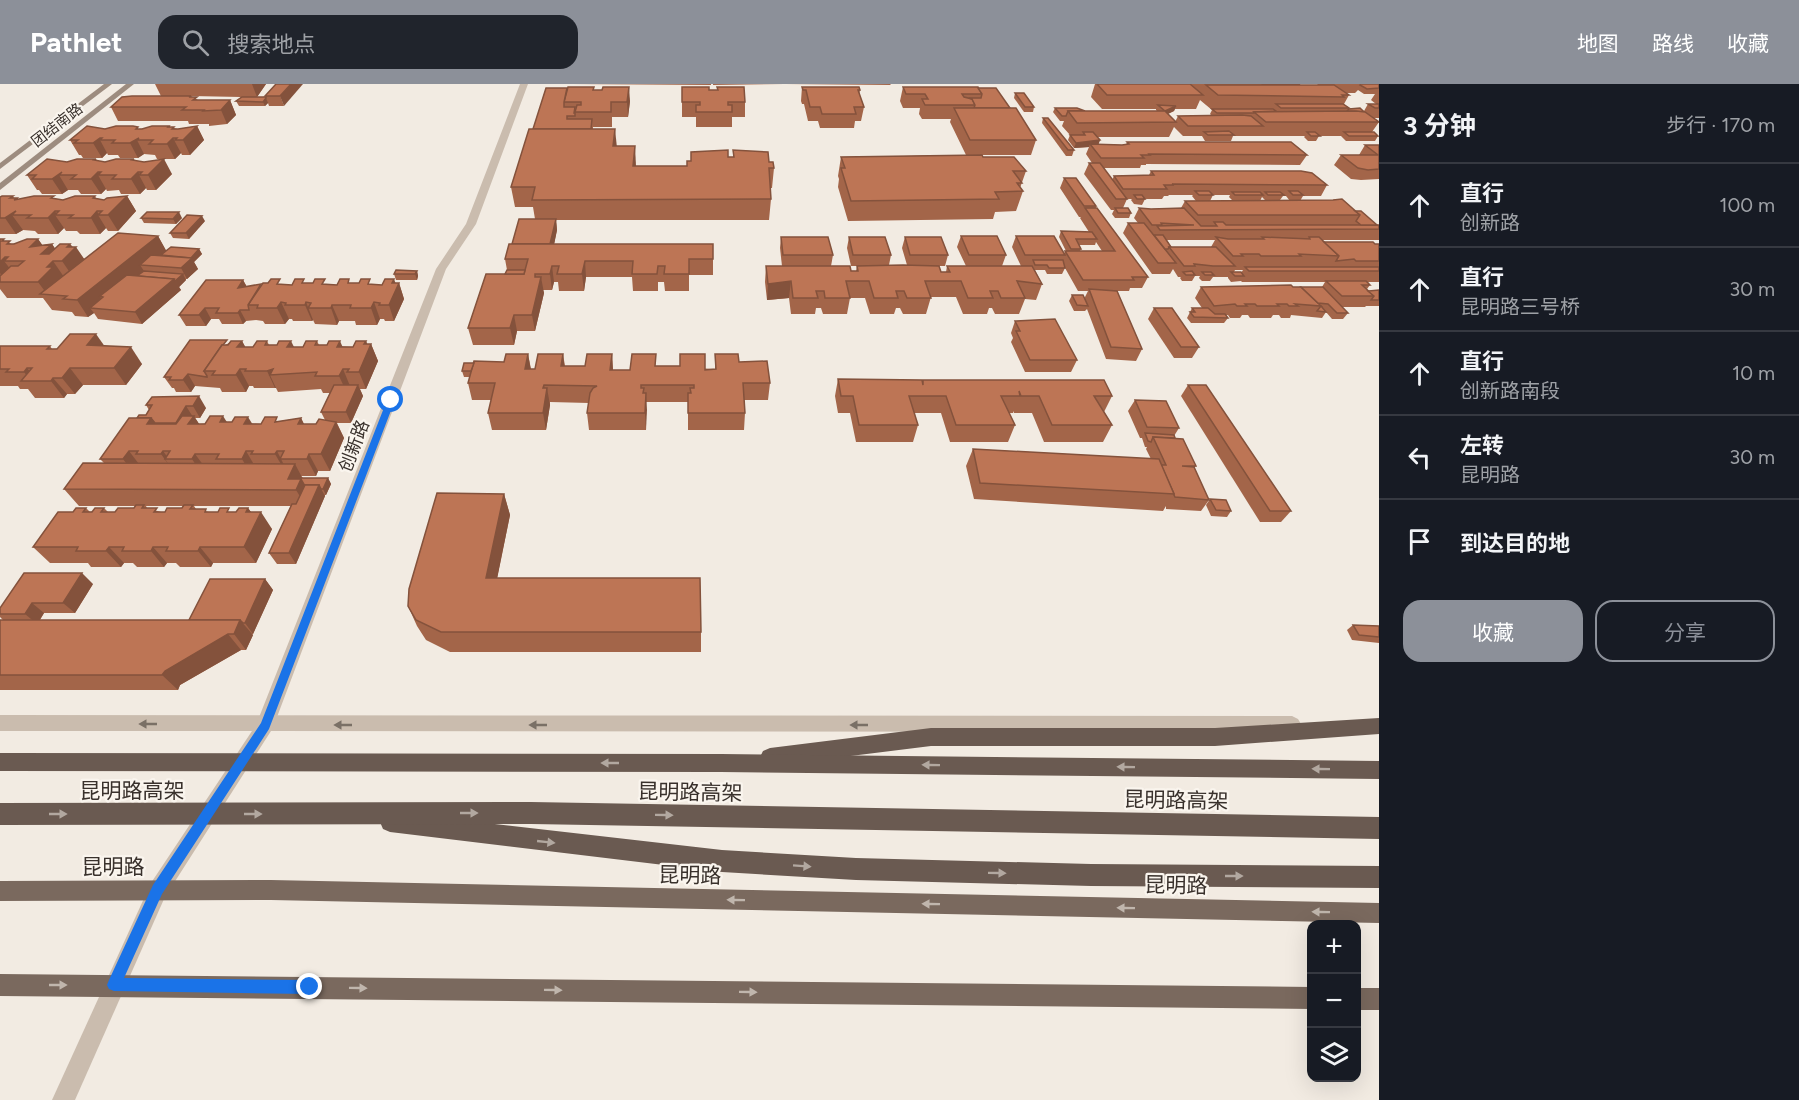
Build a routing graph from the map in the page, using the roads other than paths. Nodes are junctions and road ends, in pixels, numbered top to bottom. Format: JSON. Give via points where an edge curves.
{"nodes":[{"id":1,"x":108,"y":84,"type":"edge"},
{"id":2,"x":130,"y":84,"type":"edge"},
{"id":3,"x":524,"y":84,"type":"edge"},
{"id":4,"x":0,"y":167,"type":"edge"},
{"id":5,"x":0,"y":187,"type":"edge"},
{"id":6,"x":0,"y":723,"type":"edge"},
{"id":7,"x":265,"y":725,"type":"junction"},
{"id":8,"x":1379,"y":725,"type":"edge"},
{"id":9,"x":0,"y":762,"type":"edge"},
{"id":10,"x":721,"y":764,"type":"junction"},
{"id":11,"x":1379,"y":770,"type":"edge"},
{"id":12,"x":0,"y":814,"type":"edge"},
{"id":13,"x":300,"y":814,"type":"junction"},
{"id":14,"x":1379,"y":828,"type":"edge"},
{"id":15,"x":1379,"y":877,"type":"edge"},
{"id":16,"x":158,"y":890,"type":"junction"},
{"id":17,"x":0,"y":891,"type":"edge"},
{"id":18,"x":1379,"y":913,"type":"edge"},
{"id":19,"x":0,"y":985,"type":"edge"},
{"id":20,"x":114,"y":985,"type":"junction"},
{"id":21,"x":1307,"y":998,"type":"edge"},
{"id":22,"x":1361,"y":999,"type":"edge"},
{"id":23,"x":1379,"y":999,"type":"edge"},
{"id":24,"x":63,"y":1100,"type":"edge"}],
"edges":[{"from":1,"to":4,"type":"main road","name":"团结南路"},
{"from":2,"to":5,"type":"main road","name":"团结南路"},
{"from":3,"to":7,"type":"street","name":"创新路","via":[[471,224],[441,269]]},
{"from":7,"to":6,"type":"street","one_way":true},
{"from":8,"to":7,"type":"street","one_way":true},
{"from":7,"to":16,"type":"street","name":"创新路"},
{"from":8,"to":10,"type":"highway","bridge":true,"via":[[1215,736],[931,737]]},
{"from":10,"to":9,"type":"highway","name":"昆明路高架","one_way":true,"bridge":true},
{"from":11,"to":10,"type":"highway","name":"昆明路高架","one_way":true,"bridge":true},
{"from":12,"to":13,"type":"highway","name":"昆明路高架","one_way":true,"bridge":true},
{"from":13,"to":14,"type":"highway","name":"昆明路高架","one_way":true,"bridge":true,"via":[[542,813]]},
{"from":13,"to":15,"type":"highway","one_way":true,"bridge":true,"via":[[722,861],[845,869]]},
{"from":16,"to":17,"type":"main road","name":"昆明路"},
{"from":18,"to":16,"type":"main road","name":"昆明路","one_way":true},
{"from":16,"to":20,"type":"street","name":"创新路"},
{"from":19,"to":20,"type":"main road","one_way":true},
{"from":20,"to":21,"type":"main road","one_way":true},
{"from":20,"to":24,"type":"street","name":"创新路"},
{"from":22,"to":23,"type":"main road"}]}
